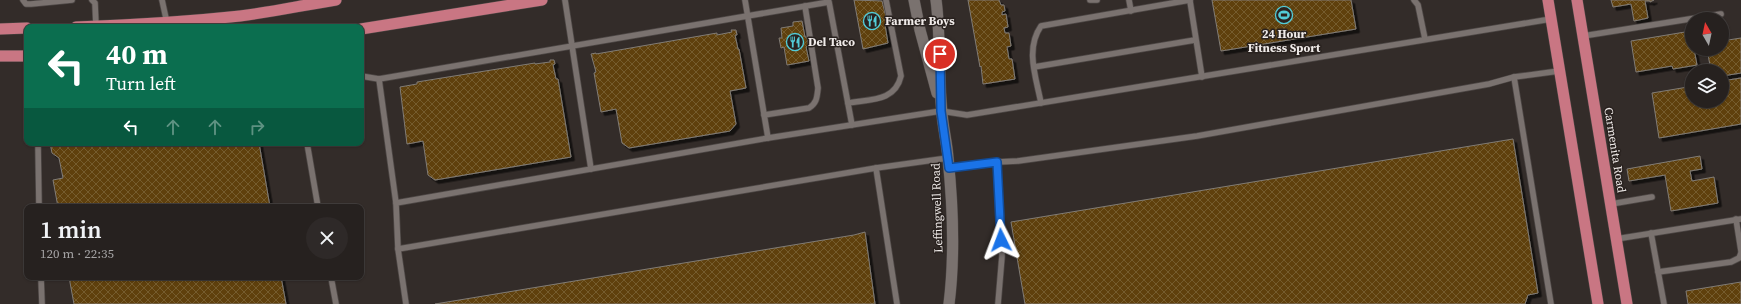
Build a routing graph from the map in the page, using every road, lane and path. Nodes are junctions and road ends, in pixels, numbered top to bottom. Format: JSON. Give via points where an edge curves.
{"nodes":[{"id":1,"x":23,"y":0,"type":"edge"},
{"id":2,"x":72,"y":0,"type":"edge"},
{"id":3,"x":92,"y":0,"type":"edge"},
{"id":4,"x":162,"y":0,"type":"edge"},
{"id":5,"x":336,"y":0,"type":"edge"},
{"id":6,"x":542,"y":0,"type":"edge"},
{"id":7,"x":565,"y":0,"type":"edge"},
{"id":8,"x":745,"y":0,"type":"edge"},
{"id":9,"x":886,"y":0,"type":"edge"},
{"id":10,"x":914,"y":0,"type":"edge"},
{"id":11,"x":936,"y":0,"type":"edge"},
{"id":12,"x":1090,"y":0,"type":"edge"},
{"id":13,"x":1097,"y":0,"type":"edge"},
{"id":14,"x":1129,"y":0,"type":"edge"},
{"id":15,"x":1414,"y":0,"type":"edge"},
{"id":16,"x":1548,"y":0,"type":"edge"},
{"id":17,"x":1577,"y":0,"type":"edge"},
{"id":18,"x":830,"y":1,"type":"edge"},
{"id":19,"x":1190,"y":1,"type":"edge"},
{"id":20,"x":805,"y":6,"type":"junction"},
{"id":21,"x":1131,"y":11,"type":"junction"},
{"id":22,"x":748,"y":17,"type":"junction"},
{"id":23,"x":1551,"y":19,"type":"junction"},
{"id":24,"x":1685,"y":20,"type":"edge"},
{"id":25,"x":167,"y":23,"type":"junction"},
{"id":26,"x":96,"y":24,"type":"edge"},
{"id":27,"x":143,"y":24,"type":"edge"},
{"id":28,"x":24,"y":28,"type":"edge"},
{"id":29,"x":0,"y":29,"type":"edge"},
{"id":30,"x":364,"y":29,"type":"edge"},
{"id":31,"x":1583,"y":36,"type":"junction"},
{"id":32,"x":1425,"y":39,"type":"junction"},
{"id":33,"x":1196,"y":40,"type":"junction"},
{"id":34,"x":572,"y":46,"type":"junction"},
{"id":35,"x":0,"y":56,"type":"edge"},
{"id":36,"x":24,"y":56,"type":"edge"},
{"id":37,"x":1034,"y":67,"type":"junction"},
{"id":38,"x":1559,"y":71,"type":"junction"},
{"id":39,"x":364,"y":76,"type":"edge"},
{"id":40,"x":1202,"y":77,"type":"junction"},
{"id":41,"x":1514,"y":77,"type":"junction"},
{"id":42,"x":379,"y":79,"type":"junction"},
{"id":43,"x":848,"y":103,"type":"junction"},
{"id":44,"x":1041,"y":103,"type":"junction"},
{"id":45,"x":941,"y":111,"type":"junction"},
{"id":46,"x":764,"y":115,"type":"junction"},
{"id":47,"x":852,"y":125,"type":"junction"},
{"id":48,"x":768,"y":138,"type":"junction"},
{"id":49,"x":38,"y":146,"type":"edge"},
{"id":50,"x":308,"y":146,"type":"edge"},
{"id":51,"x":997,"y":162,"type":"junction"},
{"id":52,"x":948,"y":163,"type":"junction"},
{"id":53,"x":876,"y":168,"type":"junction"},
{"id":54,"x":591,"y":169,"type":"junction"},
{"id":55,"x":1652,"y":197,"type":"dead end"},
{"id":56,"x":396,"y":203,"type":"junction"},
{"id":57,"x":39,"y":204,"type":"edge"},
{"id":58,"x":317,"y":204,"type":"edge"},
{"id":59,"x":1611,"y":204,"type":"junction"},
{"id":60,"x":1739,"y":219,"type":"edge"},
{"id":61,"x":1651,"y":234,"type":"junction"},
{"id":62,"x":1616,"y":239,"type":"junction"},
{"id":63,"x":398,"y":249,"type":"junction"},
{"id":64,"x":1741,"y":252,"type":"edge"},
{"id":65,"x":1658,"y":272,"type":"junction"},
{"id":66,"x":41,"y":280,"type":"edge"},
{"id":67,"x":332,"y":280,"type":"edge"},
{"id":68,"x":42,"y":304,"type":"edge"},
{"id":69,"x":336,"y":304,"type":"edge"},
{"id":70,"x":406,"y":304,"type":"edge"},
{"id":71,"x":897,"y":304,"type":"edge"},
{"id":72,"x":949,"y":304,"type":"edge"},
{"id":73,"x":998,"y":304,"type":"edge"},
{"id":74,"x":1551,"y":304,"type":"edge"},
{"id":75,"x":1598,"y":304,"type":"edge"},
{"id":76,"x":1627,"y":304,"type":"edge"},
{"id":77,"x":1664,"y":304,"type":"edge"}],
"edges":[{"from":1,"to":2,"type":"lane","via":[[26,4]]},
{"from":3,"to":26,"type":"lane","via":[[95,3]]},
{"from":4,"to":25,"type":"lane"},
{"from":5,"to":25,"type":"main road","via":[[241,15]]},
{"from":6,"to":30,"type":"main road"},
{"from":7,"to":34,"type":"lane"},
{"from":8,"to":22,"type":"lane"},
{"from":9,"to":43,"type":"lane","via":[[901,76],[898,86],[893,93],[886,96]]},
{"from":10,"to":45,"type":"street","name":"Leffingwell Road"},
{"from":11,"to":45,"type":"street","name":"Leffingwell Road"},
{"from":12,"to":13,"type":"lane"},
{"from":14,"to":21,"type":"lane"},
{"from":15,"to":32,"type":"lane","via":[[1418,5]]},
{"from":16,"to":23,"type":"main road"},
{"from":17,"to":31,"type":"main road","name":"Carmenita Road"},
{"from":18,"to":20,"type":"lane"},
{"from":18,"to":43,"type":"lane"},
{"from":19,"to":21,"type":"lane"},
{"from":19,"to":33,"type":"lane"},
{"from":20,"to":22,"type":"lane"},
{"from":20,"to":46,"type":"lane","via":[[818,88],[817,99],[809,108]]},
{"from":21,"to":37,"type":"lane","via":[[1041,26],[1035,35],[1032,55]]},
{"from":22,"to":34,"type":"lane"},
{"from":22,"to":46,"type":"lane"},
{"from":23,"to":32,"type":"lane"},
{"from":23,"to":38,"type":"main road"},
{"from":24,"to":31,"type":"lane"},
{"from":25,"to":27,"type":"main road"},
{"from":28,"to":29,"type":"main road"},
{"from":31,"to":59,"type":"main road","name":"Carmenita Road"},
{"from":32,"to":40,"type":"lane"},
{"from":33,"to":37,"type":"lane"},
{"from":33,"to":40,"type":"lane"},
{"from":34,"to":42,"type":"lane"},
{"from":34,"to":54,"type":"lane"},
{"from":35,"to":36,"type":"main road"},
{"from":37,"to":44,"type":"lane"},
{"from":38,"to":41,"type":"lane"},
{"from":38,"to":75,"type":"main road"},
{"from":39,"to":42,"type":"lane"},
{"from":40,"to":44,"type":"lane"},
{"from":41,"to":51,"type":"lane","via":[[1489,84],[1197,136]]},
{"from":41,"to":74,"type":"lane"},
{"from":42,"to":56,"type":"lane"},
{"from":43,"to":47,"type":"lane"},
{"from":44,"to":45,"type":"lane","via":[[967,115]]},
{"from":45,"to":47,"type":"lane"},
{"from":45,"to":52,"type":"street","name":"Leffingwell Road"},
{"from":46,"to":48,"type":"lane"},
{"from":47,"to":48,"type":"lane"},
{"from":48,"to":54,"type":"lane"},
{"from":49,"to":57,"type":"lane"},
{"from":50,"to":58,"type":"lane"},
{"from":51,"to":52,"type":"lane"},
{"from":51,"to":73,"type":"lane","via":[[1002,256]]},
{"from":52,"to":53,"type":"lane"},
{"from":52,"to":72,"type":"street","name":"Leffingwell Road","via":[[953,232]]},
{"from":53,"to":63,"type":"lane"},
{"from":53,"to":71,"type":"lane"},
{"from":54,"to":56,"type":"lane"},
{"from":55,"to":59,"type":"lane"},
{"from":56,"to":63,"type":"lane"},
{"from":59,"to":62,"type":"main road","name":"Carmenita Road"},
{"from":60,"to":61,"type":"lane"},
{"from":60,"to":64,"type":"lane"},
{"from":61,"to":62,"type":"lane"},
{"from":61,"to":65,"type":"lane"},
{"from":62,"to":76,"type":"main road","name":"Carmenita Road"},
{"from":63,"to":70,"type":"lane"},
{"from":64,"to":65,"type":"lane","via":[[1739,258],[1730,262]]},
{"from":65,"to":77,"type":"lane"},
{"from":66,"to":68,"type":"lane"},
{"from":67,"to":69,"type":"lane"}]}
